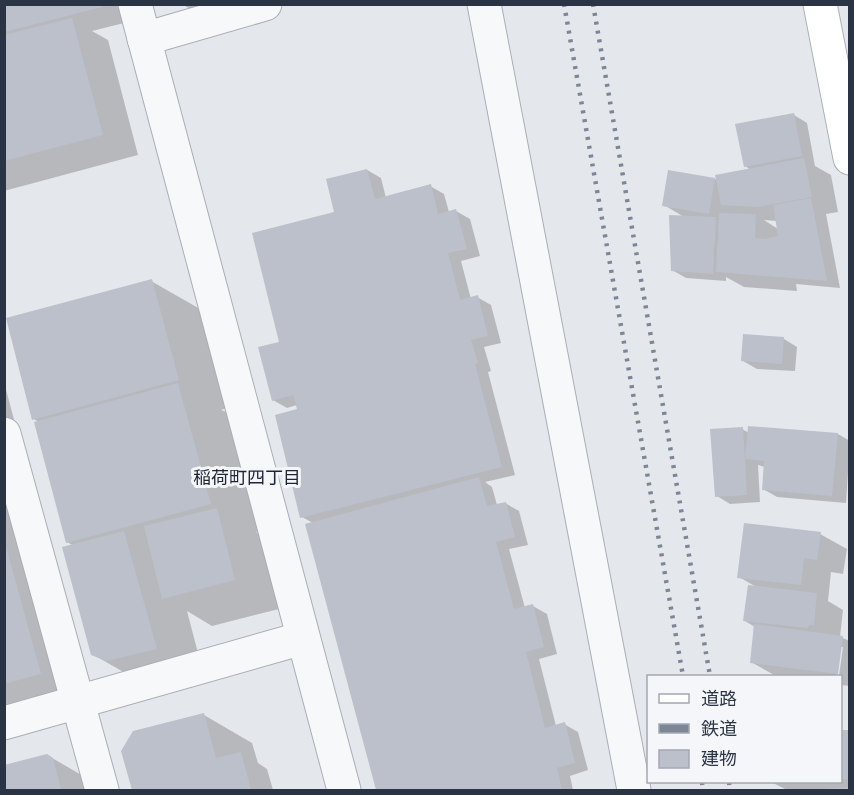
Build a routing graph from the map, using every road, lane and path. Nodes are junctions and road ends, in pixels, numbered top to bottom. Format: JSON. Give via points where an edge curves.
{"nodes":[{"id":1,"x":135,"y":4,"type":"edge"},
{"id":2,"x":265,"y":4,"type":"edge"},
{"id":3,"x":484,"y":4,"type":"edge"},
{"id":4,"x":820,"y":4,"type":"edge"},
{"id":5,"x":144,"y":39,"type":"junction"},
{"id":6,"x":841,"y":66,"type":"edge"},
{"id":7,"x":849,"y":158,"type":"edge"},
{"id":8,"x":4,"y":434,"type":"edge"},
{"id":9,"x":303,"y":638,"type":"junction"},
{"id":10,"x":78,"y":702,"type":"junction"},
{"id":11,"x":4,"y":723,"type":"edge"},
{"id":12,"x":102,"y":790,"type":"edge"},
{"id":13,"x":344,"y":790,"type":"edge"},
{"id":14,"x":634,"y":790,"type":"edge"}],
"edges":[{"from":1,"to":5,"type":"street"},
{"from":2,"to":5,"type":"street"},
{"from":3,"to":14,"type":"street"},
{"from":4,"to":6,"type":"street"},
{"from":5,"to":9,"type":"street"},
{"from":6,"to":7,"type":"street"},
{"from":8,"to":10,"type":"street"},
{"from":9,"to":10,"type":"street"},
{"from":9,"to":13,"type":"street"},
{"from":10,"to":11,"type":"street"},
{"from":10,"to":12,"type":"street"}]}
